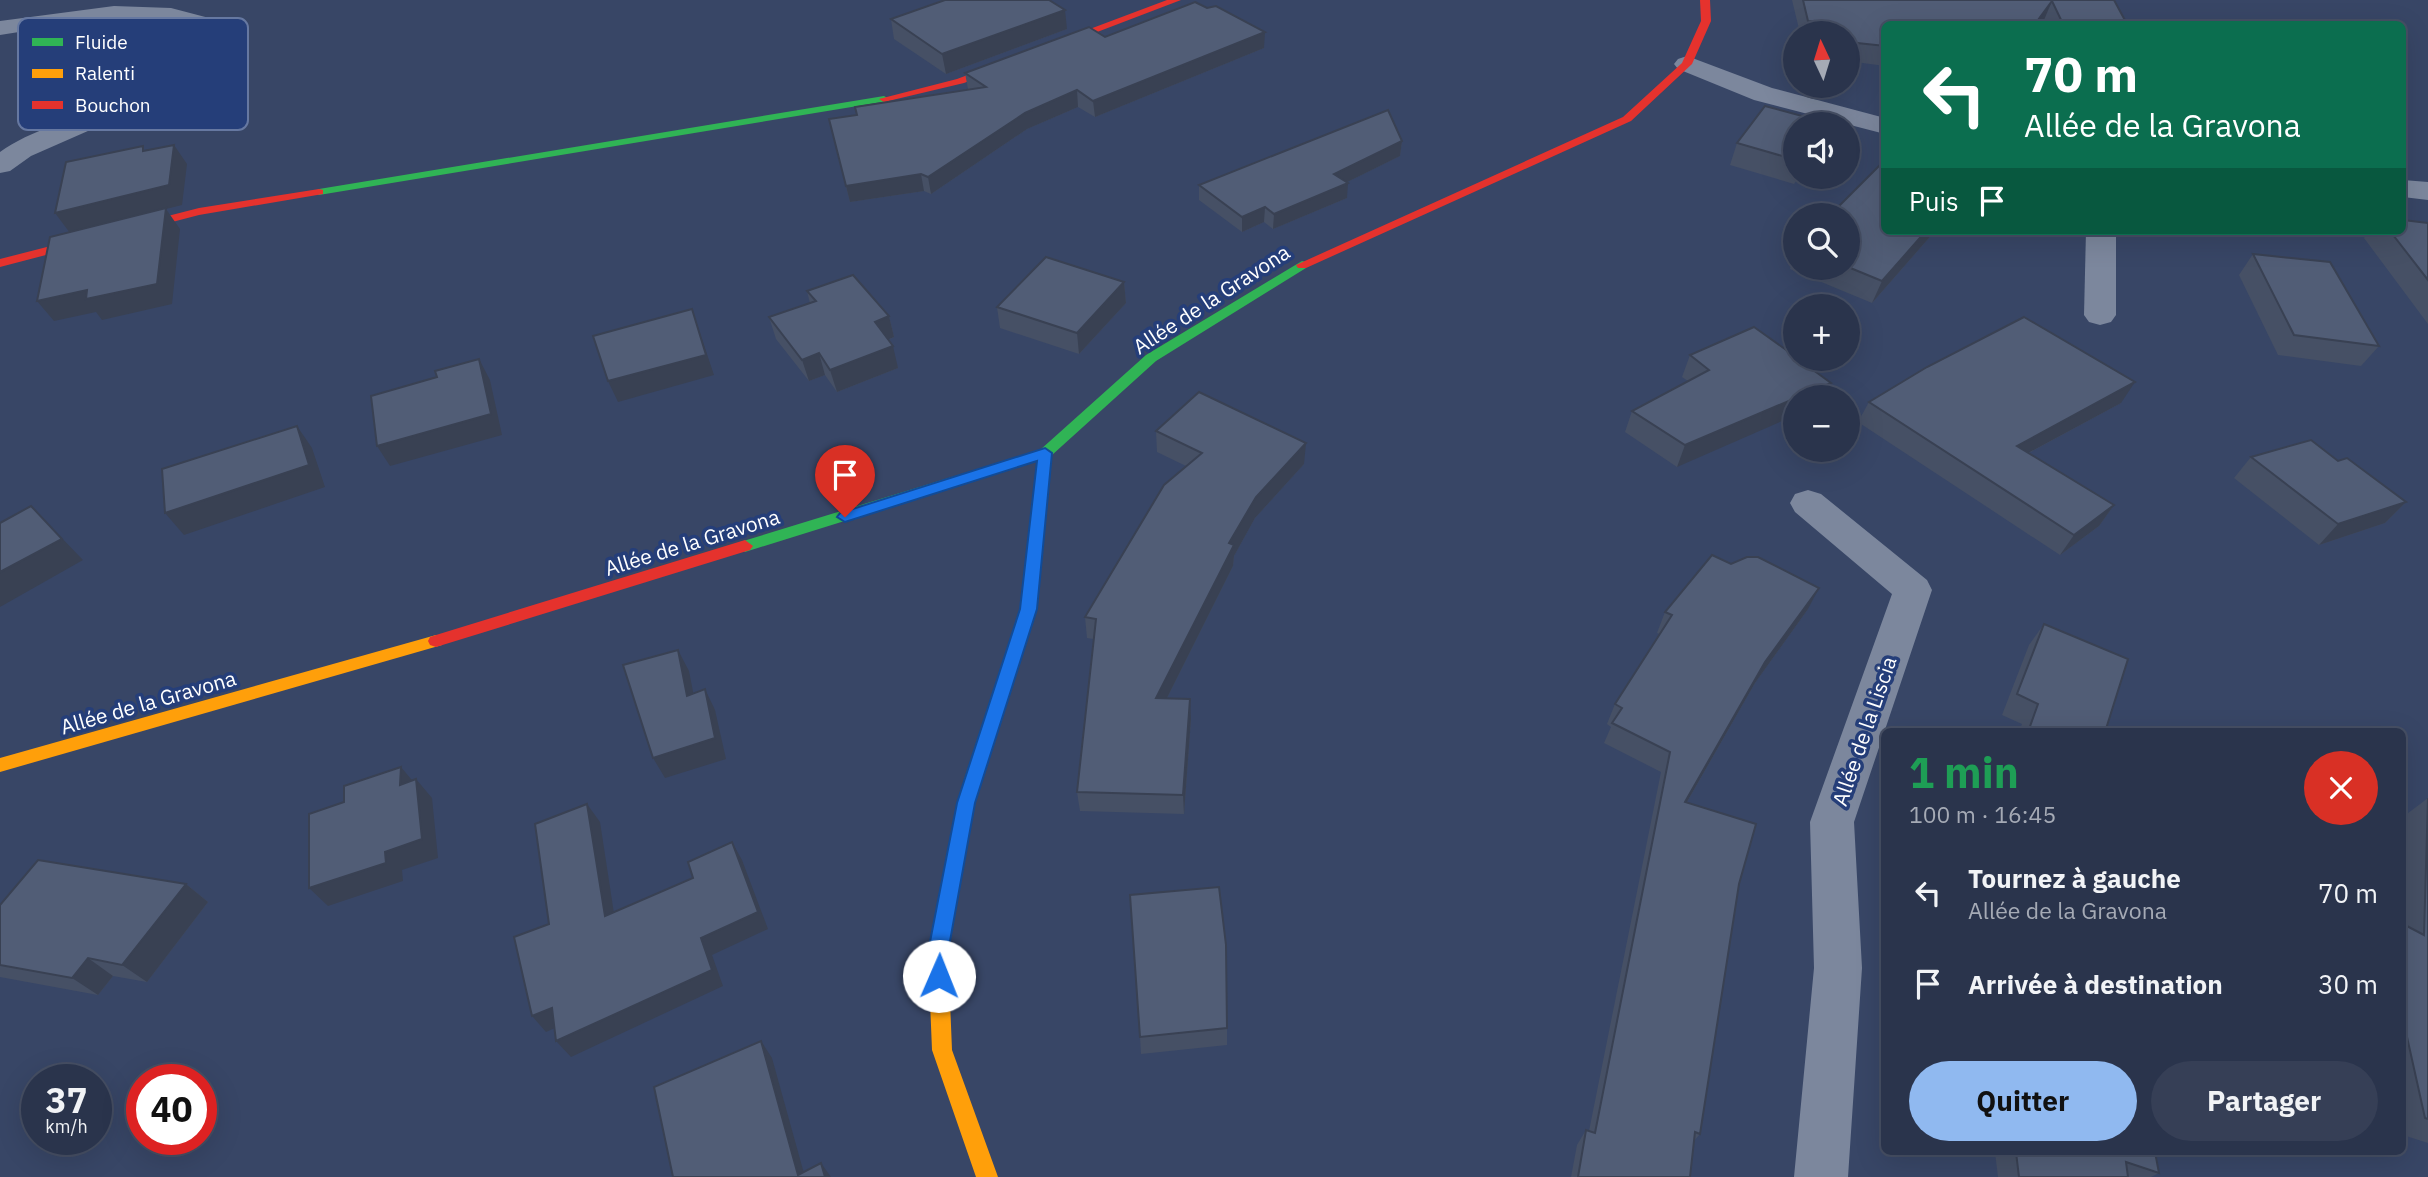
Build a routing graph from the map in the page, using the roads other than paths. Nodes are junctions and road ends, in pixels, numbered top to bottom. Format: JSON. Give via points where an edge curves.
{"nodes":[{"id":1,"x":1176,"y":0,"type":"edge"},
{"id":2,"x":1705,"y":0,"type":"edge"},
{"id":3,"x":59,"y":18,"type":"edge"},
{"id":4,"x":206,"y":18,"type":"edge"},
{"id":5,"x":18,"y":25,"type":"edge"},
{"id":6,"x":0,"y":28,"type":"edge"},
{"id":7,"x":1686,"y":64,"type":"junction"},
{"id":8,"x":1881,"y":125,"type":"edge"},
{"id":9,"x":67,"y":130,"type":"edge"},
{"id":10,"x":0,"y":165,"type":"edge"},
{"id":11,"x":2406,"y":189,"type":"edge"},
{"id":12,"x":2428,"y":191,"type":"edge"},
{"id":13,"x":2101,"y":235,"type":"edge"},
{"id":14,"x":0,"y":262,"type":"edge"},
{"id":15,"x":2100,"y":315,"type":"dead end"},
{"id":16,"x":1045,"y":453,"type":"junction"},
{"id":17,"x":1808,"y":503,"type":"dead end"},
{"id":18,"x":0,"y":765,"type":"edge"},
{"id":19,"x":987,"y":1177,"type":"edge"},
{"id":20,"x":1821,"y":1177,"type":"edge"}],
"edges":[{"from":1,"to":14,"type":"street","via":[[960,81],[879,100],[199,212]]},
{"from":2,"to":7,"type":"street","name":"Allée de la Gravona","via":[[1706,21]]},
{"from":3,"to":4,"type":"street","via":[[118,8],[163,7]]},
{"from":5,"to":6,"type":"street"},
{"from":7,"to":8,"type":"street","via":[[1763,94]]},
{"from":7,"to":16,"type":"street","name":"Allée de la Gravona","via":[[1627,119],[1297,267],[1151,358]]},
{"from":9,"to":10,"type":"street","via":[[21,150]]},
{"from":11,"to":12,"type":"street"},
{"from":13,"to":15,"type":"street"},
{"from":16,"to":18,"type":"street","name":"Allée de la Gravona","via":[[368,662]]},
{"from":16,"to":19,"type":"street","via":[[1028,609],[966,803],[938,952],[942,1050]]},
{"from":17,"to":20,"type":"street","name":"Allée de la Liscia","via":[[1913,590],[1832,822],[1838,968]]}]}
